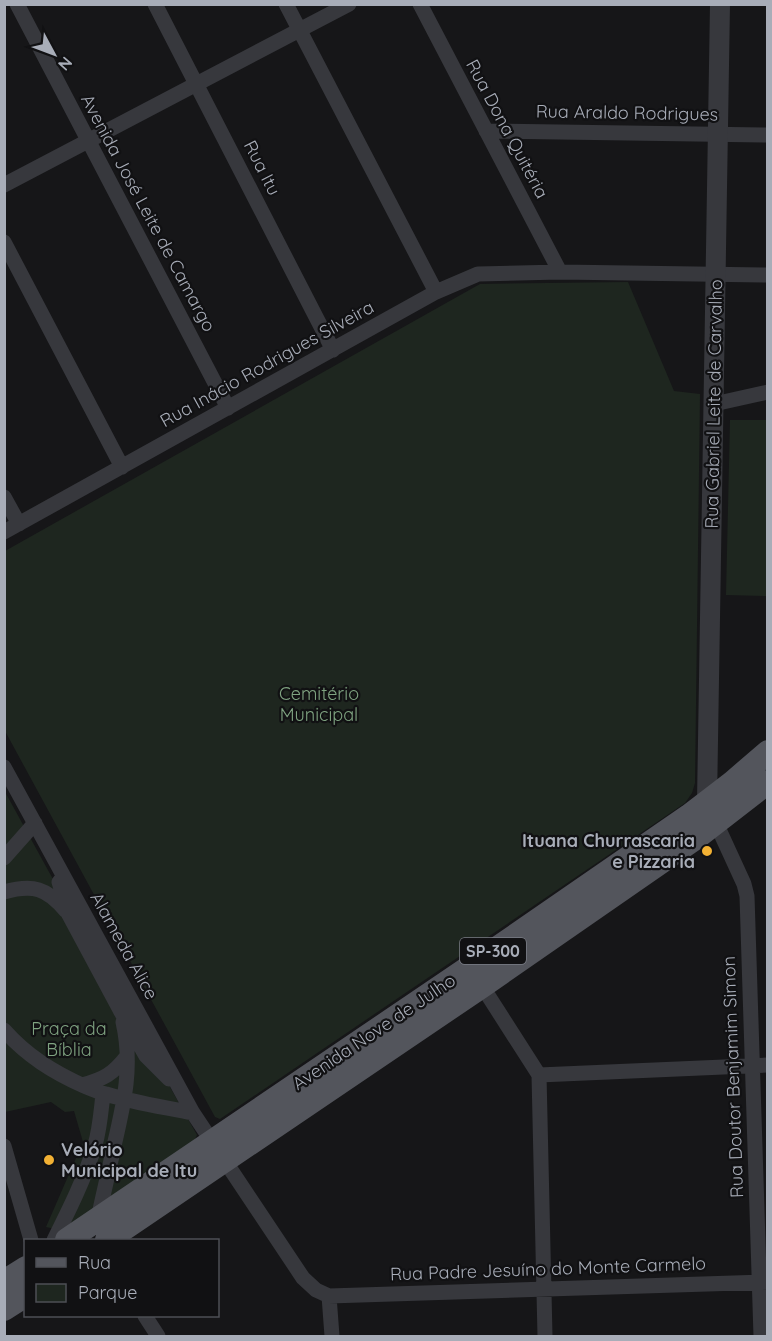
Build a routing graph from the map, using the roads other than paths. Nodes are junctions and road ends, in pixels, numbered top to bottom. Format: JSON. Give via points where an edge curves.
{"nodes":[{"id":1,"x":17,"y":4,"type":"edge"},
{"id":2,"x":155,"y":4,"type":"edge"},
{"id":3,"x":286,"y":4,"type":"edge"},
{"id":4,"x":349,"y":4,"type":"edge"},
{"id":5,"x":420,"y":4,"type":"edge"},
{"id":6,"x":720,"y":4,"type":"edge"},
{"id":7,"x":299,"y":30,"type":"junction"},
{"id":8,"x":196,"y":84,"type":"junction"},
{"id":9,"x":486,"y":131,"type":"junction"},
{"id":10,"x":718,"y":134,"type":"junction"},
{"id":11,"x":768,"y":135,"type":"edge"},
{"id":12,"x":88,"y":141,"type":"junction"},
{"id":13,"x":4,"y":185,"type":"edge"},
{"id":14,"x":4,"y":242,"type":"edge"},
{"id":15,"x":560,"y":272,"type":"junction"},
{"id":16,"x":716,"y":274,"type":"junction"},
{"id":17,"x":768,"y":275,"type":"edge"},
{"id":18,"x":436,"y":292,"type":"junction"},
{"id":19,"x":333,"y":350,"type":"junction"},
{"id":20,"x":768,"y":392,"type":"edge"},
{"id":21,"x":714,"y":405,"type":"junction"},
{"id":22,"x":228,"y":408,"type":"junction"},
{"id":23,"x":122,"y":467,"type":"junction"},
{"id":24,"x":4,"y":497,"type":"edge"},
{"id":25,"x":19,"y":524,"type":"junction"},
{"id":26,"x":4,"y":532,"type":"edge"},
{"id":27,"x":768,"y":752,"type":"edge"},
{"id":28,"x":4,"y":767,"type":"edge"},
{"id":29,"x":768,"y":782,"type":"edge"},
{"id":30,"x":712,"y":813,"type":"junction"},
{"id":31,"x":34,"y":823,"type":"junction"},
{"id":32,"x":4,"y":858,"type":"edge"},
{"id":33,"x":58,"y":867,"type":"junction"},
{"id":34,"x":4,"y":892,"type":"edge"},
{"id":35,"x":68,"y":913,"type":"junction"},
{"id":36,"x":482,"y":986,"type":"junction"},
{"id":37,"x":120,"y":1010,"type":"junction"},
{"id":38,"x":4,"y":1030,"type":"edge"},
{"id":39,"x":127,"y":1056,"type":"junction"},
{"id":40,"x":760,"y":1065,"type":"edge"},
{"id":41,"x":539,"y":1075,"type":"junction"},
{"id":42,"x":82,"y":1085,"type":"junction"},
{"id":43,"x":103,"y":1094,"type":"junction"},
{"id":44,"x":184,"y":1095,"type":"junction"},
{"id":45,"x":125,"y":1099,"type":"junction"},
{"id":46,"x":193,"y":1113,"type":"junction"},
{"id":47,"x":4,"y":1146,"type":"edge"},
{"id":48,"x":218,"y":1151,"type":"junction"},
{"id":49,"x":84,"y":1174,"type":"junction"},
{"id":50,"x":105,"y":1186,"type":"junction"},
{"id":51,"x":99,"y":1234,"type":"edge"},
{"id":52,"x":32,"y":1239,"type":"edge"},
{"id":53,"x":54,"y":1239,"type":"edge"},
{"id":54,"x":72,"y":1239,"type":"edge"},
{"id":55,"x":24,"y":1269,"type":"edge"},
{"id":56,"x":4,"y":1282,"type":"edge"},
{"id":57,"x":764,"y":1282,"type":"edge"},
{"id":58,"x":544,"y":1289,"type":"junction"},
{"id":59,"x":24,"y":1295,"type":"edge"},
{"id":60,"x":329,"y":1296,"type":"junction"},
{"id":61,"x":4,"y":1309,"type":"edge"},
{"id":62,"x":146,"y":1317,"type":"edge"},
{"id":63,"x":158,"y":1336,"type":"edge"},
{"id":64,"x":332,"y":1336,"type":"edge"},
{"id":65,"x":545,"y":1336,"type":"edge"},
{"id":66,"x":761,"y":1336,"type":"edge"}],
"edges":[{"from":1,"to":12,"type":"street","name":"Avenida José Leite de Camargo"},
{"from":2,"to":8,"type":"street","name":"Rua Itu"},
{"from":3,"to":7,"type":"street"},
{"from":4,"to":7,"type":"street"},
{"from":5,"to":9,"type":"street","name":"Rua Dona Quitéria"},
{"from":6,"to":10,"type":"street","name":"Rua Gabriel Leite de Carvalho"},
{"from":7,"to":8,"type":"street"},
{"from":7,"to":18,"type":"street"},
{"from":8,"to":12,"type":"street"},
{"from":8,"to":19,"type":"street","name":"Rua Itu"},
{"from":9,"to":10,"type":"street","name":"Rua Araldo Rodrigues"},
{"from":9,"to":15,"type":"street","name":"Rua Dona Quitéria"},
{"from":10,"to":11,"type":"street","name":"Rua Araldo Rodrigues"},
{"from":10,"to":16,"type":"street","name":"Rua Gabriel Leite de Carvalho"},
{"from":12,"to":13,"type":"street"},
{"from":12,"to":22,"type":"street","name":"Avenida José Leite de Camargo"},
{"from":14,"to":23,"type":"street"},
{"from":15,"to":16,"type":"street","name":"Rua Inácio Rodrigues Silveira"},
{"from":15,"to":18,"type":"street","name":"Rua Inácio Rodrigues Silveira","via":[[478,274]]},
{"from":16,"to":17,"type":"street","name":"Rua Inácio Rodrigues Silveira"},
{"from":16,"to":21,"type":"street","name":"Rua Gabriel Leite de Carvalho"},
{"from":18,"to":19,"type":"street","name":"Rua Inácio Rodrigues Silveira"},
{"from":19,"to":22,"type":"street","name":"Rua Inácio Rodrigues Silveira"},
{"from":20,"to":21,"type":"street"},
{"from":21,"to":30,"type":"street","name":"Rua Gabriel Leite de Carvalho"},
{"from":22,"to":23,"type":"street","name":"Rua Inácio Rodrigues Silveira"},
{"from":23,"to":25,"type":"street","name":"Rua Inácio Rodrigues Silveira"},
{"from":24,"to":25,"type":"street"},
{"from":25,"to":26,"type":"street","name":"Rua Inácio Rodrigues Silveira"},
{"from":27,"to":30,"type":"main road","via":[[732,783]]},
{"from":28,"to":31,"type":"street","name":"Alameda Alice"},
{"from":29,"to":30,"type":"main road","name":"Avenida Nove de Julho","number":"SP-300"},
{"from":30,"to":36,"type":"main road","name":"Avenida Nove de Julho","number":"SP-300","via":[[666,857]]},
{"from":30,"to":40,"type":"street","name":"Rua Doutor Benjamim Simon","via":[[747,896]]},
{"from":30,"to":48,"type":"main road","name":"Avenida Nove de Julho","number":"SP-300","via":[[489,954]]},
{"from":31,"to":32,"type":"street"},
{"from":31,"to":33,"type":"street","name":"Alameda Alice"},
{"from":33,"to":35,"type":"street"},
{"from":33,"to":44,"type":"street","name":"Alameda Alice"},
{"from":34,"to":35,"type":"street","via":[[37,888],[50,894]]},
{"from":35,"to":37,"type":"street"},
{"from":36,"to":41,"type":"street"},
{"from":36,"to":48,"type":"main road","name":"Avenida Nove de Julho","number":"SP-300"},
{"from":37,"to":39,"type":"street"},
{"from":37,"to":44,"type":"street","via":[[146,1056]]},
{"from":38,"to":42,"type":"street","via":[[48,1069]]},
{"from":39,"to":42,"type":"street","via":[[110,1074]]},
{"from":39,"to":45,"type":"street"},
{"from":40,"to":41,"type":"street"},
{"from":40,"to":57,"type":"street","name":"Rua Doutor Benjamim Simon"},
{"from":41,"to":58,"type":"street"},
{"from":42,"to":43,"type":"street"},
{"from":43,"to":45,"type":"street"},
{"from":43,"to":49,"type":"street","via":[[100,1124]]},
{"from":44,"to":46,"type":"street","name":"Alameda Alice"},
{"from":45,"to":46,"type":"street"},
{"from":45,"to":50,"type":"street"},
{"from":46,"to":48,"type":"street","name":"Alameda Alice"},
{"from":47,"to":52,"type":"street"},
{"from":48,"to":51,"type":"main road","number":"SP-300"},
{"from":48,"to":60,"type":"street","name":"Alameda Alice","via":[[303,1278]]},
{"from":49,"to":50,"type":"street","via":[[94,1176]]},
{"from":49,"to":53,"type":"street"},
{"from":50,"to":51,"type":"street"},
{"from":51,"to":54,"type":"main road","number":"SP-300"},
{"from":55,"to":56,"type":"main road"},
{"from":57,"to":58,"type":"street","name":"Rua Padre Jesuíno do Monte Carmelo"},
{"from":57,"to":66,"type":"street","name":"Rua Doutor Benjamim Simon"},
{"from":58,"to":60,"type":"street","name":"Rua Padre Jesuíno do Monte Carmelo"},
{"from":58,"to":65,"type":"street"},
{"from":59,"to":61,"type":"main road"},
{"from":60,"to":64,"type":"street"},
{"from":62,"to":63,"type":"street"}]}
